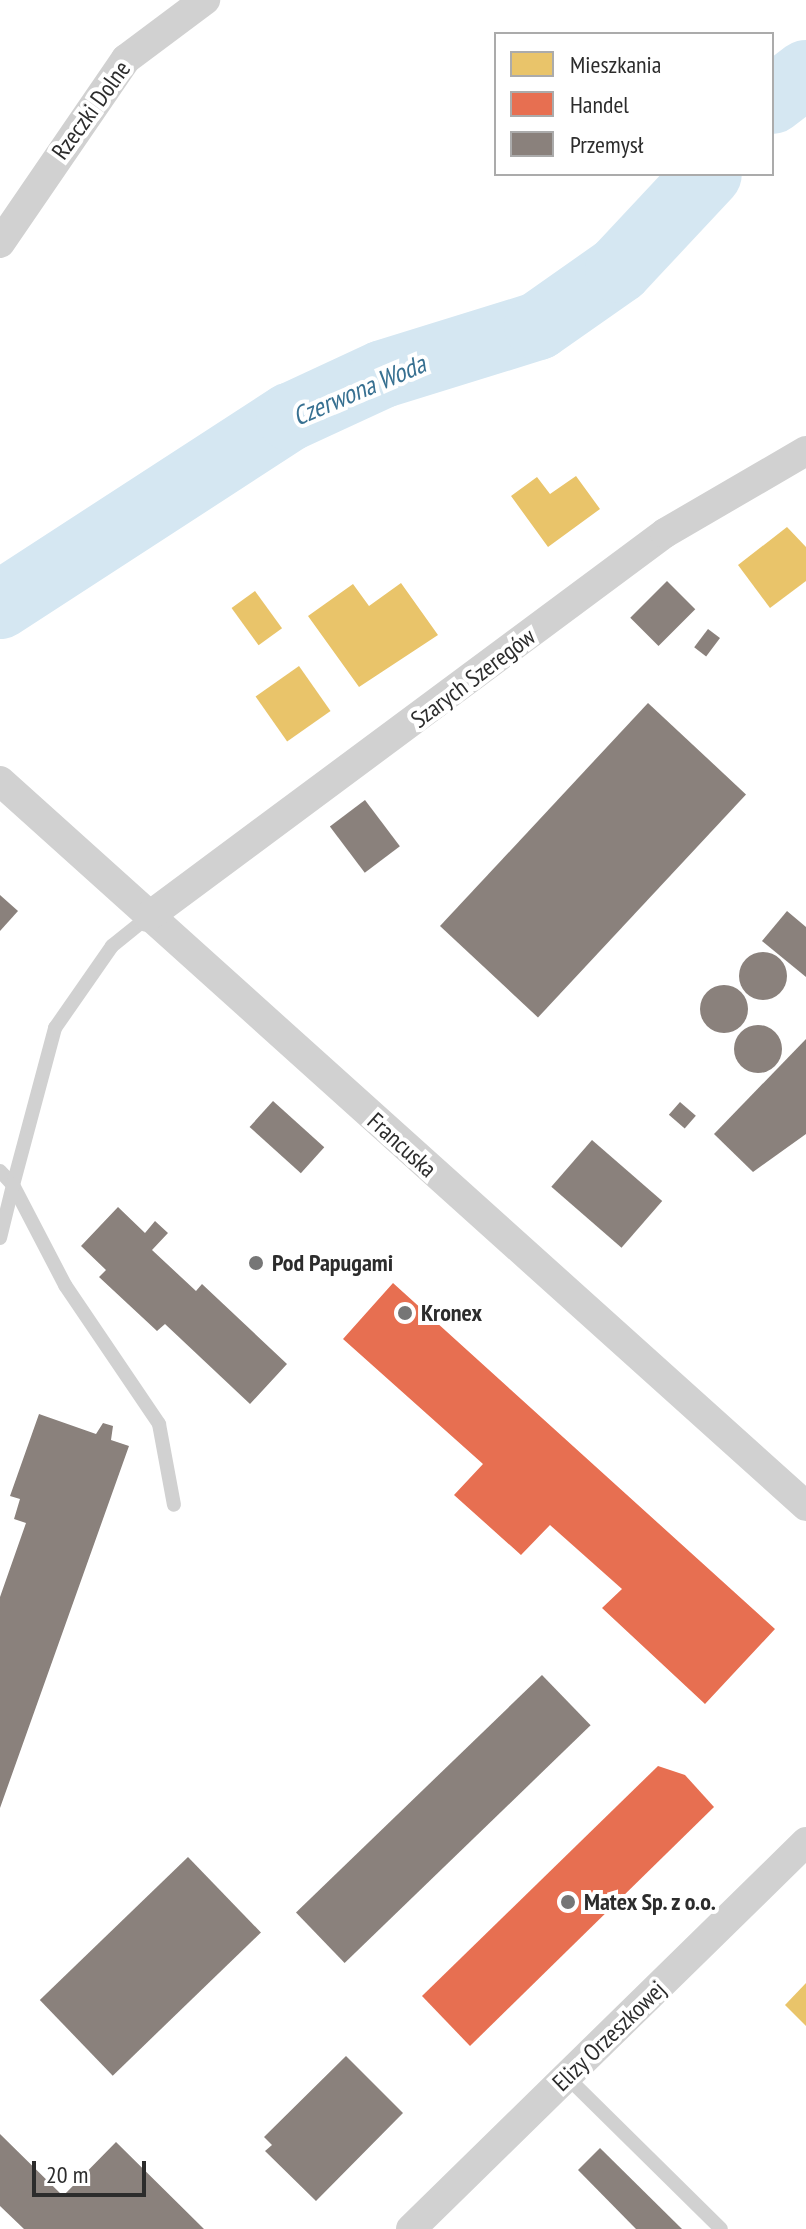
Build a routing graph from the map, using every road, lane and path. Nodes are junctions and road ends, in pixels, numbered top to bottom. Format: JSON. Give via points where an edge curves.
{"nodes":[{"id":1,"x":205,"y":0,"type":"edge"},
{"id":2,"x":0,"y":243,"type":"edge"},
{"id":3,"x":806,"y":451,"type":"edge"},
{"id":4,"x":0,"y":781,"type":"edge"},
{"id":5,"x":148,"y":917,"type":"junction"},
{"id":6,"x":0,"y":1171,"type":"edge"},
{"id":7,"x":6,"y":1184,"type":"edge"},
{"id":8,"x":0,"y":1238,"type":"edge"},
{"id":9,"x":174,"y":1505,"type":"dead end"},
{"id":10,"x":806,"y":1506,"type":"edge"},
{"id":11,"x":806,"y":1842,"type":"edge"},
{"id":12,"x":567,"y":2077,"type":"junction"},
{"id":13,"x":411,"y":2229,"type":"edge"},
{"id":14,"x":721,"y":2229,"type":"edge"}],
"edges":[{"from":1,"to":2,"type":"street","name":"Rzeczki Dolne","via":[[126,59]]},
{"from":3,"to":5,"type":"street","name":"Szarych Szeregów","via":[[665,533]]},
{"from":4,"to":5,"type":"street","name":"Francuska"},
{"from":5,"to":7,"type":"lane","via":[[112,946],[55,1028]]},
{"from":5,"to":10,"type":"street","name":"Francuska"},
{"from":6,"to":7,"type":"lane"},
{"from":7,"to":8,"type":"lane"},
{"from":7,"to":9,"type":"lane","via":[[65,1285],[159,1424]]},
{"from":11,"to":12,"type":"street","name":"Elizy Orzeszkowej"},
{"from":12,"to":13,"type":"street","name":"Elizy Orzeszkowej"},
{"from":12,"to":14,"type":"lane"}]}
